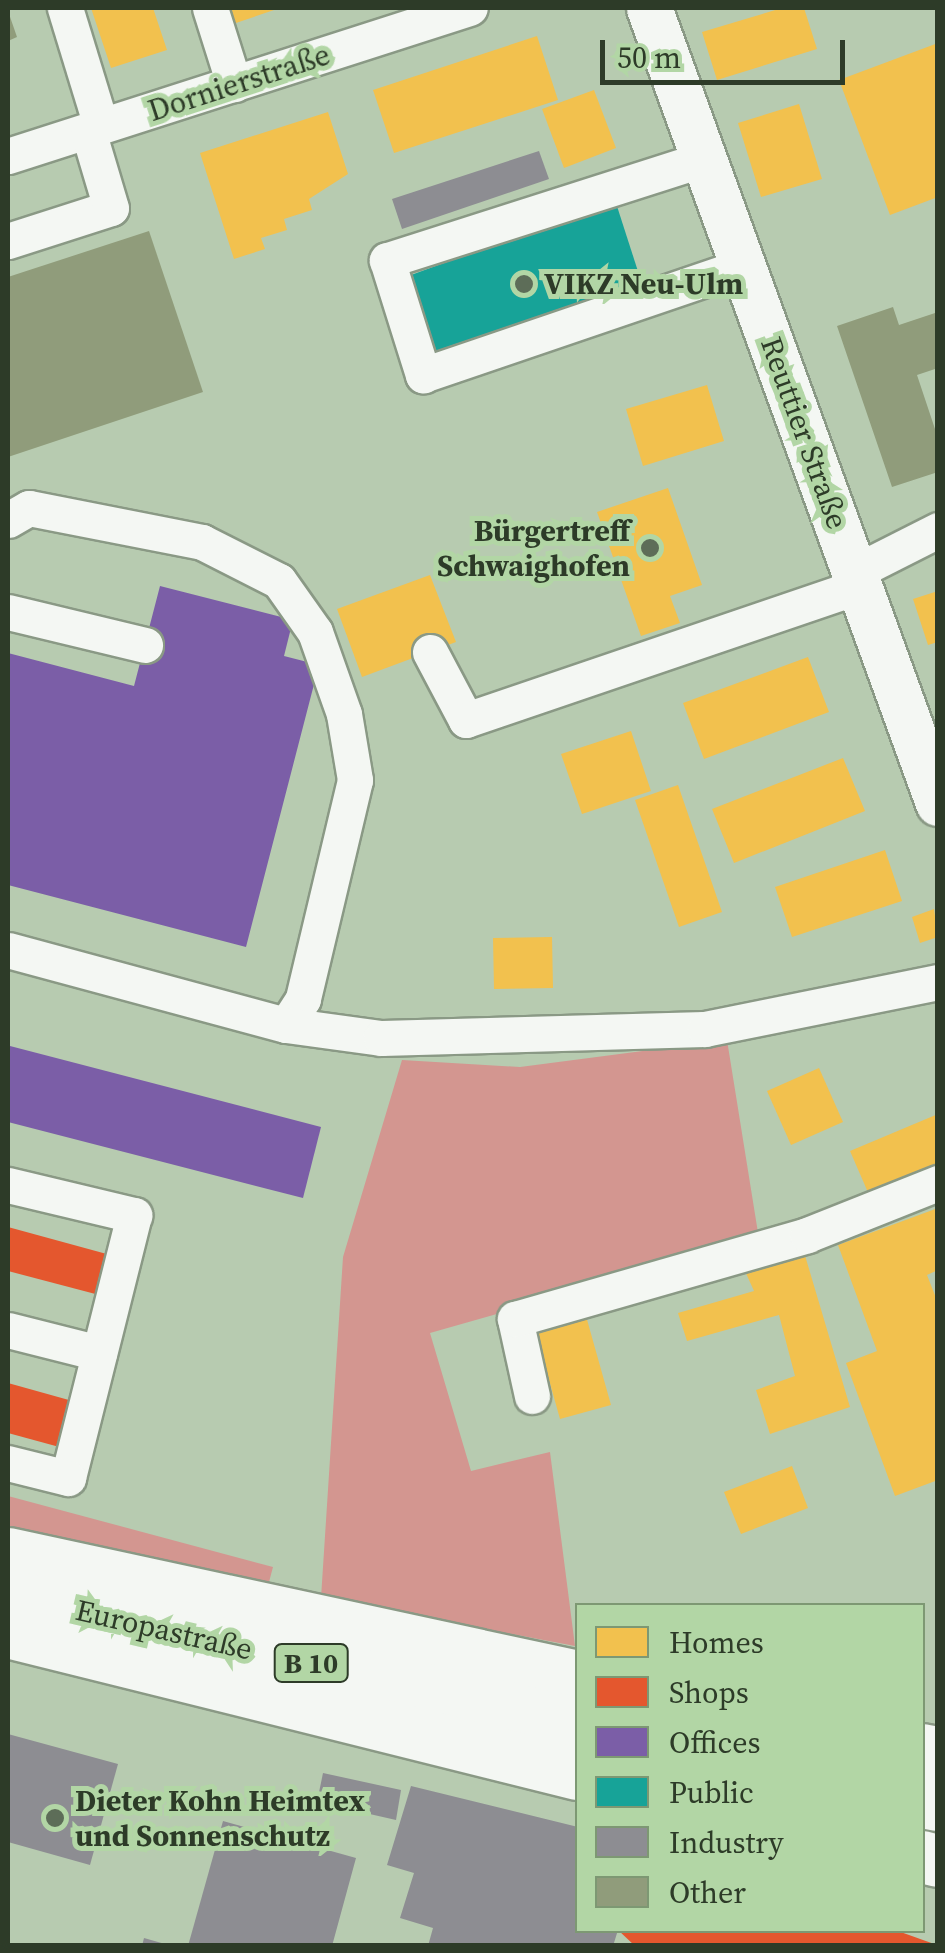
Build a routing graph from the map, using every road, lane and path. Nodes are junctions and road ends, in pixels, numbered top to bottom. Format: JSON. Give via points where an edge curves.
{"nodes":[{"id":1,"x":65,"y":8,"type":"edge"},
{"id":2,"x":210,"y":8,"type":"edge"},
{"id":3,"x":470,"y":8,"type":"edge"},
{"id":4,"x":649,"y":8,"type":"edge"},
{"id":5,"x":234,"y":84,"type":"junction"},
{"id":6,"x":94,"y":129,"type":"junction"},
{"id":7,"x":8,"y":156,"type":"edge"},
{"id":8,"x":704,"y":159,"type":"junction"},
{"id":9,"x":8,"y":242,"type":"edge"},
{"id":10,"x":744,"y":266,"type":"junction"},
{"id":11,"x":8,"y":520,"type":"edge"},
{"id":12,"x":938,"y":530,"type":"edge"},
{"id":13,"x":857,"y":579,"type":"junction"},
{"id":14,"x":8,"y":612,"type":"edge"},
{"id":15,"x":145,"y":645,"type":"dead end"},
{"id":16,"x":430,"y":652,"type":"dead end"},
{"id":17,"x":938,"y":802,"type":"edge"},
{"id":18,"x":8,"y":950,"type":"edge"},
{"id":19,"x":938,"y":982,"type":"edge"},
{"id":20,"x":286,"y":1025,"type":"junction"},
{"id":21,"x":938,"y":1183,"type":"edge"},
{"id":22,"x":8,"y":1185,"type":"edge"},
{"id":23,"x":8,"y":1330,"type":"edge"},
{"id":24,"x":100,"y":1354,"type":"junction"},
{"id":25,"x":532,"y":1396,"type":"dead end"},
{"id":26,"x":8,"y":1463,"type":"edge"},
{"id":27,"x":8,"y":1554,"type":"edge"},
{"id":28,"x":17,"y":1605,"type":"edge"},
{"id":29,"x":575,"y":1676,"type":"edge"},
{"id":30,"x":575,"y":1723,"type":"edge"},
{"id":31,"x":575,"y":1773,"type":"edge"}],
"edges":[{"from":1,"to":6,"type":"street"},
{"from":2,"to":5,"type":"street"},
{"from":3,"to":5,"type":"street","name":"Dornierstraße","via":[[350,63]]},
{"from":4,"to":8,"type":"main road","name":"Reuttier Straße"},
{"from":5,"to":6,"type":"street","name":"Dornierstraße","via":[[177,119]]},
{"from":6,"to":7,"type":"street","name":"Dornierstraße"},
{"from":6,"to":9,"type":"street","via":[[111,208]]},
{"from":8,"to":10,"type":"main road","name":"Reuttier Straße"},
{"from":8,"to":10,"type":"street","via":[[387,260],[423,375]]},
{"from":10,"to":13,"type":"main road","name":"Reuttier Straße"},
{"from":11,"to":20,"type":"street","via":[[28,508],[202,542],[280,581],[315,632],[344,714],[355,780],[303,999]]},
{"from":12,"to":13,"type":"street"},
{"from":13,"to":16,"type":"street","via":[[466,720]]},
{"from":13,"to":17,"type":"main road","name":"Reuttier Straße"},
{"from":14,"to":15,"type":"street"},
{"from":18,"to":20,"type":"street"},
{"from":19,"to":20,"type":"street","via":[[705,1030]]},
{"from":21,"to":25,"type":"street","via":[[807,1235],[515,1320]]},
{"from":22,"to":24,"type":"street","via":[[134,1215]]},
{"from":23,"to":24,"type":"street"},
{"from":24,"to":26,"type":"street","via":[[68,1478]]},
{"from":27,"to":29,"type":"highway"},
{"from":28,"to":30,"type":"highway","name":"Europastraße","number":"B 10"},
{"from":28,"to":31,"type":"highway"}]}
